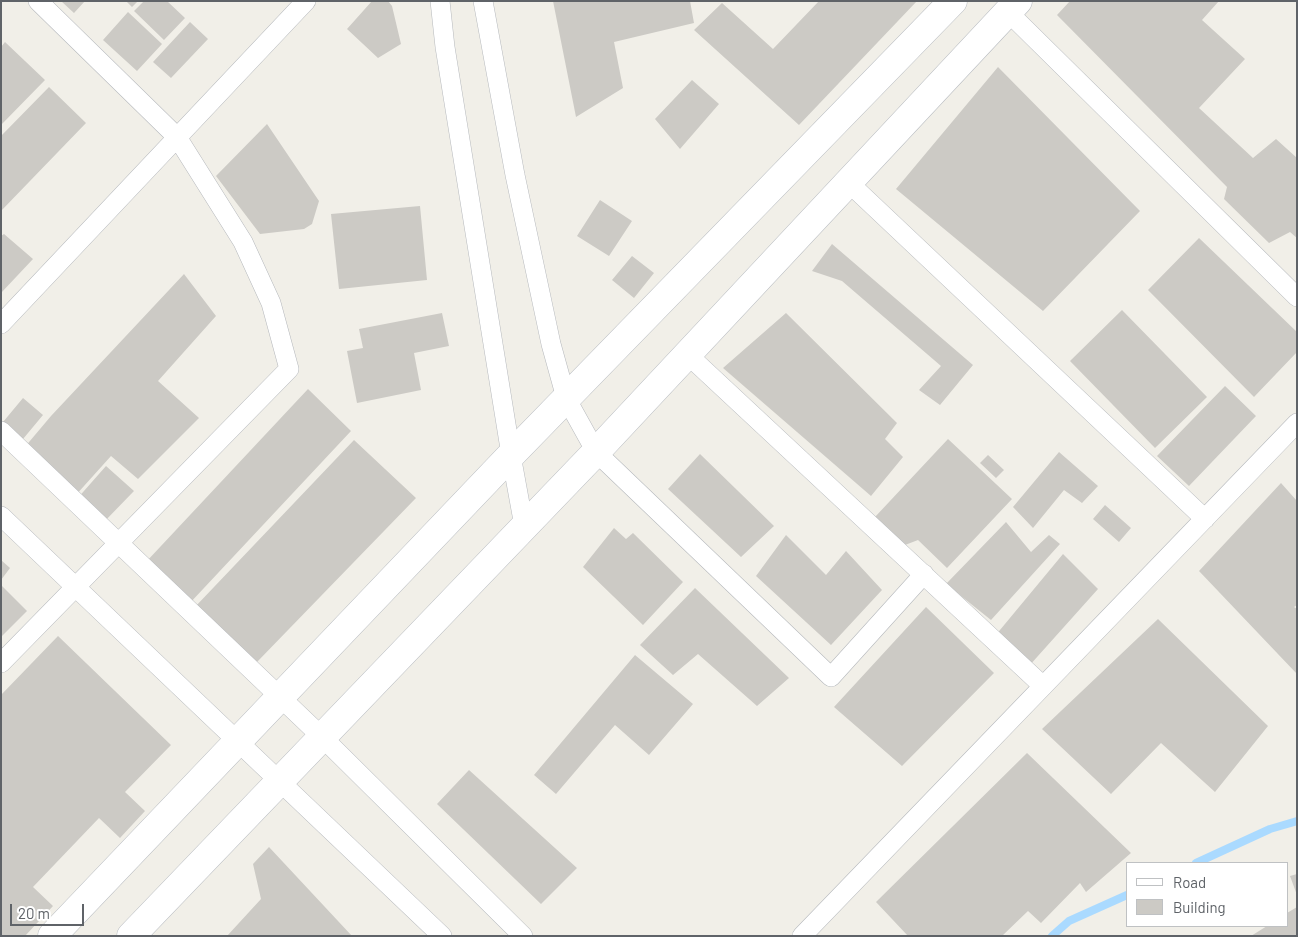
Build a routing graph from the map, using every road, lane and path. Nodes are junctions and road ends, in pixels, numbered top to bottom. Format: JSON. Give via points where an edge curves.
{"nodes":[{"id":1,"x":38,"y":1,"type":"edge"},
{"id":2,"x":306,"y":1,"type":"edge"},
{"id":3,"x":440,"y":1,"type":"edge"},
{"id":4,"x":483,"y":1,"type":"edge"},
{"id":5,"x":953,"y":1,"type":"edge"},
{"id":6,"x":1013,"y":6,"type":"edge"},
{"id":7,"x":177,"y":137,"type":"junction"},
{"id":8,"x":848,"y":182,"type":"junction"},
{"id":9,"x":1297,"y":297,"type":"edge"},
{"id":10,"x":1,"y":324,"type":"edge"},
{"id":11,"x":687,"y":354,"type":"junction"},
{"id":12,"x":566,"y":398,"type":"junction"},
{"id":13,"x":1297,"y":423,"type":"edge"},
{"id":14,"x":1,"y":431,"type":"edge"},
{"id":15,"x":596,"y":452,"type":"junction"},
{"id":16,"x":511,"y":456,"type":"junction"},
{"id":17,"x":1,"y":516,"type":"edge"},
{"id":18,"x":1205,"y":519,"type":"junction"},
{"id":19,"x":524,"y":526,"type":"junction"},
{"id":20,"x":117,"y":544,"type":"junction"},
{"id":21,"x":924,"y":574,"type":"junction"},
{"id":22,"x":76,"y":587,"type":"junction"},
{"id":23,"x":1,"y":663,"type":"edge"},
{"id":24,"x":1043,"y":686,"type":"junction"},
{"id":25,"x":280,"y":697,"type":"junction"},
{"id":26,"x":322,"y":737,"type":"junction"},
{"id":27,"x":238,"y":742,"type":"junction"},
{"id":28,"x":280,"y":781,"type":"junction"},
{"id":29,"x":52,"y":936,"type":"edge"},
{"id":30,"x":131,"y":936,"type":"edge"},
{"id":31,"x":442,"y":936,"type":"edge"},
{"id":32,"x":523,"y":936,"type":"edge"},
{"id":33,"x":802,"y":936,"type":"edge"}],
"edges":[{"from":1,"to":7,"type":"street"},
{"from":2,"to":7,"type":"street"},
{"from":3,"to":16,"type":"street"},
{"from":4,"to":12,"type":"street","via":[[550,344]]},
{"from":5,"to":12,"type":"main road"},
{"from":6,"to":8,"type":"main road"},
{"from":6,"to":9,"type":"street"},
{"from":7,"to":10,"type":"street"},
{"from":7,"to":20,"type":"street","via":[[243,242],[271,303],[289,369]]},
{"from":8,"to":11,"type":"main road"},
{"from":8,"to":18,"type":"street"},
{"from":11,"to":15,"type":"main road"},
{"from":11,"to":21,"type":"street"},
{"from":12,"to":15,"type":"street"},
{"from":12,"to":16,"type":"main road"},
{"from":13,"to":18,"type":"street"},
{"from":14,"to":20,"type":"street"},
{"from":15,"to":19,"type":"main road"},
{"from":15,"to":21,"type":"street","via":[[831,677]]},
{"from":16,"to":19,"type":"street"},
{"from":16,"to":25,"type":"main road"},
{"from":17,"to":22,"type":"street"},
{"from":18,"to":24,"type":"street"},
{"from":19,"to":26,"type":"main road"},
{"from":20,"to":22,"type":"street"},
{"from":20,"to":25,"type":"street"},
{"from":21,"to":24,"type":"street"},
{"from":22,"to":23,"type":"street"},
{"from":22,"to":27,"type":"street"},
{"from":24,"to":33,"type":"street"},
{"from":25,"to":26,"type":"street"},
{"from":25,"to":27,"type":"main road"},
{"from":26,"to":28,"type":"main road"},
{"from":26,"to":32,"type":"street"},
{"from":27,"to":28,"type":"street"},
{"from":27,"to":29,"type":"main road"},
{"from":28,"to":30,"type":"main road"},
{"from":28,"to":31,"type":"street"}]}
